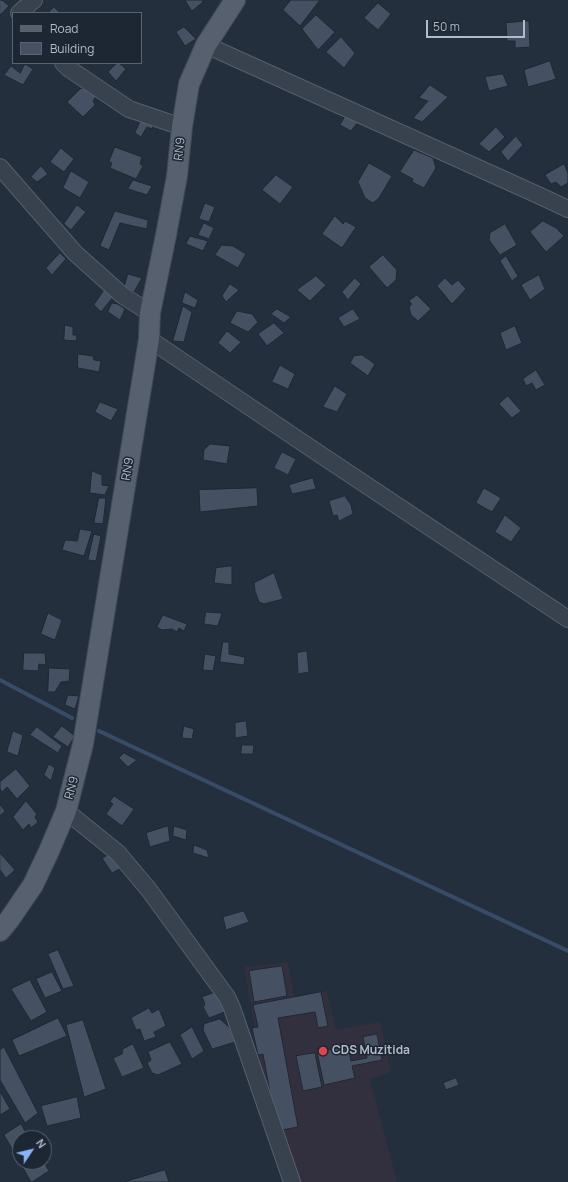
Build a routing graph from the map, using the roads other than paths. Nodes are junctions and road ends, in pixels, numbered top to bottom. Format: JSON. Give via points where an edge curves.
{"nodes":[{"id":1,"x":34,"y":0,"type":"edge"},
{"id":2,"x":235,"y":0,"type":"edge"},
{"id":3,"x":20,"y":12,"type":"edge"},
{"id":4,"x":206,"y":45,"type":"junction"},
{"id":5,"x":64,"y":64,"type":"edge"},
{"id":6,"x":182,"y":127,"type":"junction"},
{"id":7,"x":0,"y":167,"type":"edge"},
{"id":8,"x":568,"y":209,"type":"edge"},
{"id":9,"x":150,"y":313,"type":"junction"},
{"id":10,"x":149,"y":339,"type":"junction"},
{"id":11,"x":568,"y":619,"type":"edge"},
{"id":12,"x":66,"y":811,"type":"junction"},
{"id":13,"x":0,"y":931,"type":"edge"},
{"id":14,"x":292,"y":1182,"type":"edge"}],
"edges":[{"from":1,"to":3,"type":"street"},
{"from":2,"to":4,"type":"main road","name":"RN9"},
{"from":4,"to":6,"type":"main road","name":"RN9","via":[[189,84]]},
{"from":4,"to":8,"type":"street"},
{"from":5,"to":6,"type":"street","via":[[129,109]]},
{"from":6,"to":9,"type":"main road","name":"RN9","via":[[177,176]]},
{"from":7,"to":9,"type":"street","via":[[75,253],[122,295]]},
{"from":9,"to":10,"type":"main road","name":"RN9"},
{"from":10,"to":11,"type":"street"},
{"from":10,"to":12,"type":"main road","name":"RN9","via":[[83,744]]},
{"from":12,"to":13,"type":"main road","name":"RN9","via":[[33,885]]},
{"from":12,"to":14,"type":"street","via":[[118,853],[149,890],[227,997]]}]}
